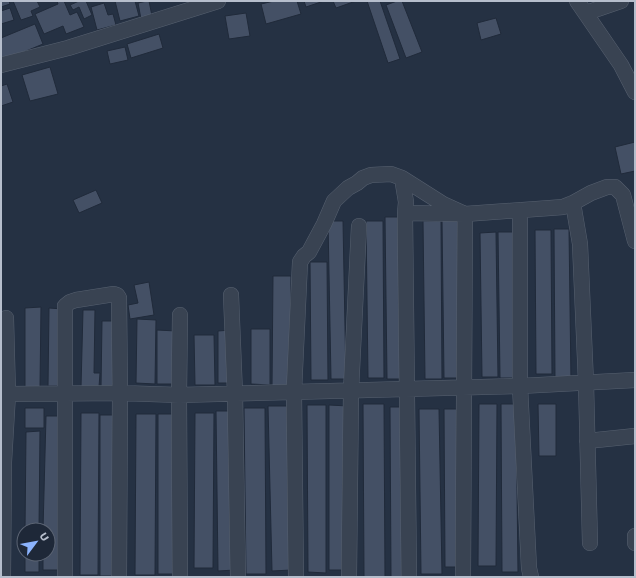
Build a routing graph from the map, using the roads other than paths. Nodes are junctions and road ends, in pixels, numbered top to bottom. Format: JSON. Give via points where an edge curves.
{"nodes":[{"id":1,"x":218,"y":1,"type":"edge"},
{"id":2,"x":621,"y":1,"type":"edge"},
{"id":3,"x":581,"y":7,"type":"edge"},
{"id":4,"x":1,"y":65,"type":"edge"},
{"id":5,"x":635,"y":92,"type":"edge"},
{"id":6,"x":402,"y":178,"type":"junction"},
{"id":7,"x":573,"y":203,"type":"junction"},
{"id":8,"x":520,"y":210,"type":"junction"},
{"id":9,"x":405,"y":213,"type":"junction"},
{"id":10,"x":465,"y":214,"type":"junction"},
{"id":11,"x":359,"y":226,"type":"dead end"},
{"id":12,"x":635,"y":241,"type":"edge"},
{"id":13,"x":231,"y":294,"type":"dead end"},
{"id":14,"x":180,"y":315,"type":"dead end"},
{"id":15,"x":6,"y":318,"type":"dead end"},
{"id":16,"x":635,"y":380,"type":"edge"},
{"id":17,"x":586,"y":383,"type":"junction"},
{"id":18,"x":520,"y":386,"type":"junction"},
{"id":19,"x":464,"y":388,"type":"junction"},
{"id":20,"x":407,"y":389,"type":"junction"},
{"id":21,"x":351,"y":391,"type":"junction"},
{"id":22,"x":294,"y":392,"type":"junction"},
{"id":23,"x":120,"y":393,"type":"junction"},
{"id":24,"x":4,"y":394,"type":"edge"},
{"id":25,"x":65,"y":394,"type":"junction"},
{"id":26,"x":235,"y":394,"type":"junction"},
{"id":27,"x":179,"y":395,"type":"junction"},
{"id":28,"x":635,"y":436,"type":"edge"},
{"id":29,"x":587,"y":440,"type":"junction"},
{"id":30,"x":2,"y":462,"type":"edge"},
{"id":31,"x":2,"y":517,"type":"edge"},
{"id":32,"x":635,"y":536,"type":"edge"},
{"id":33,"x":590,"y":543,"type":"dead end"},
{"id":34,"x":635,"y":543,"type":"edge"},
{"id":35,"x":2,"y":574,"type":"edge"},
{"id":36,"x":65,"y":577,"type":"edge"},
{"id":37,"x":119,"y":577,"type":"edge"},
{"id":38,"x":180,"y":577,"type":"edge"},
{"id":39,"x":238,"y":577,"type":"edge"},
{"id":40,"x":296,"y":577,"type":"edge"},
{"id":41,"x":349,"y":577,"type":"edge"},
{"id":42,"x":409,"y":577,"type":"edge"},
{"id":43,"x":463,"y":577,"type":"edge"},
{"id":44,"x":531,"y":577,"type":"edge"}],
"edges":[{"from":1,"to":4,"type":"street","via":[[68,48]]},
{"from":2,"to":3,"type":"street"},
{"from":3,"to":5,"type":"street","via":[[621,65]]},
{"from":6,"to":9,"type":"street"},
{"from":6,"to":10,"type":"street","via":[[443,204]]},
{"from":6,"to":22,"type":"street","via":[[391,174],[371,175],[348,188],[334,201],[309,252],[300,262]]},
{"from":7,"to":8,"type":"street"},
{"from":7,"to":12,"type":"street","via":[[590,193],[615,187],[623,195]]},
{"from":7,"to":17,"type":"street","via":[[580,244]]},
{"from":8,"to":10,"type":"street"},
{"from":8,"to":18,"type":"street"},
{"from":9,"to":10,"type":"street"},
{"from":9,"to":20,"type":"street"},
{"from":10,"to":19,"type":"street"},
{"from":11,"to":21,"type":"street"},
{"from":13,"to":26,"type":"street"},
{"from":14,"to":27,"type":"street"},
{"from":15,"to":24,"type":"street"},
{"from":16,"to":17,"type":"street"},
{"from":17,"to":18,"type":"street"},
{"from":17,"to":29,"type":"street"},
{"from":18,"to":19,"type":"street"},
{"from":18,"to":44,"type":"street"},
{"from":19,"to":20,"type":"street"},
{"from":19,"to":43,"type":"street"},
{"from":20,"to":21,"type":"street"},
{"from":20,"to":42,"type":"street"},
{"from":21,"to":22,"type":"street"},
{"from":21,"to":41,"type":"street"},
{"from":22,"to":26,"type":"street"},
{"from":22,"to":40,"type":"street"},
{"from":23,"to":25,"type":"street"},
{"from":23,"to":25,"type":"street","via":[[119,298],[110,294],[76,300],[65,306]]},
{"from":23,"to":27,"type":"street"},
{"from":23,"to":37,"type":"street"},
{"from":24,"to":25,"type":"street"},
{"from":24,"to":30,"type":"street"},
{"from":25,"to":36,"type":"street"},
{"from":26,"to":27,"type":"street"},
{"from":26,"to":39,"type":"street"},
{"from":27,"to":38,"type":"street"},
{"from":28,"to":29,"type":"street"},
{"from":29,"to":33,"type":"street"},
{"from":30,"to":31,"type":"street"},
{"from":31,"to":35,"type":"street"},
{"from":32,"to":34,"type":"street"}]}
